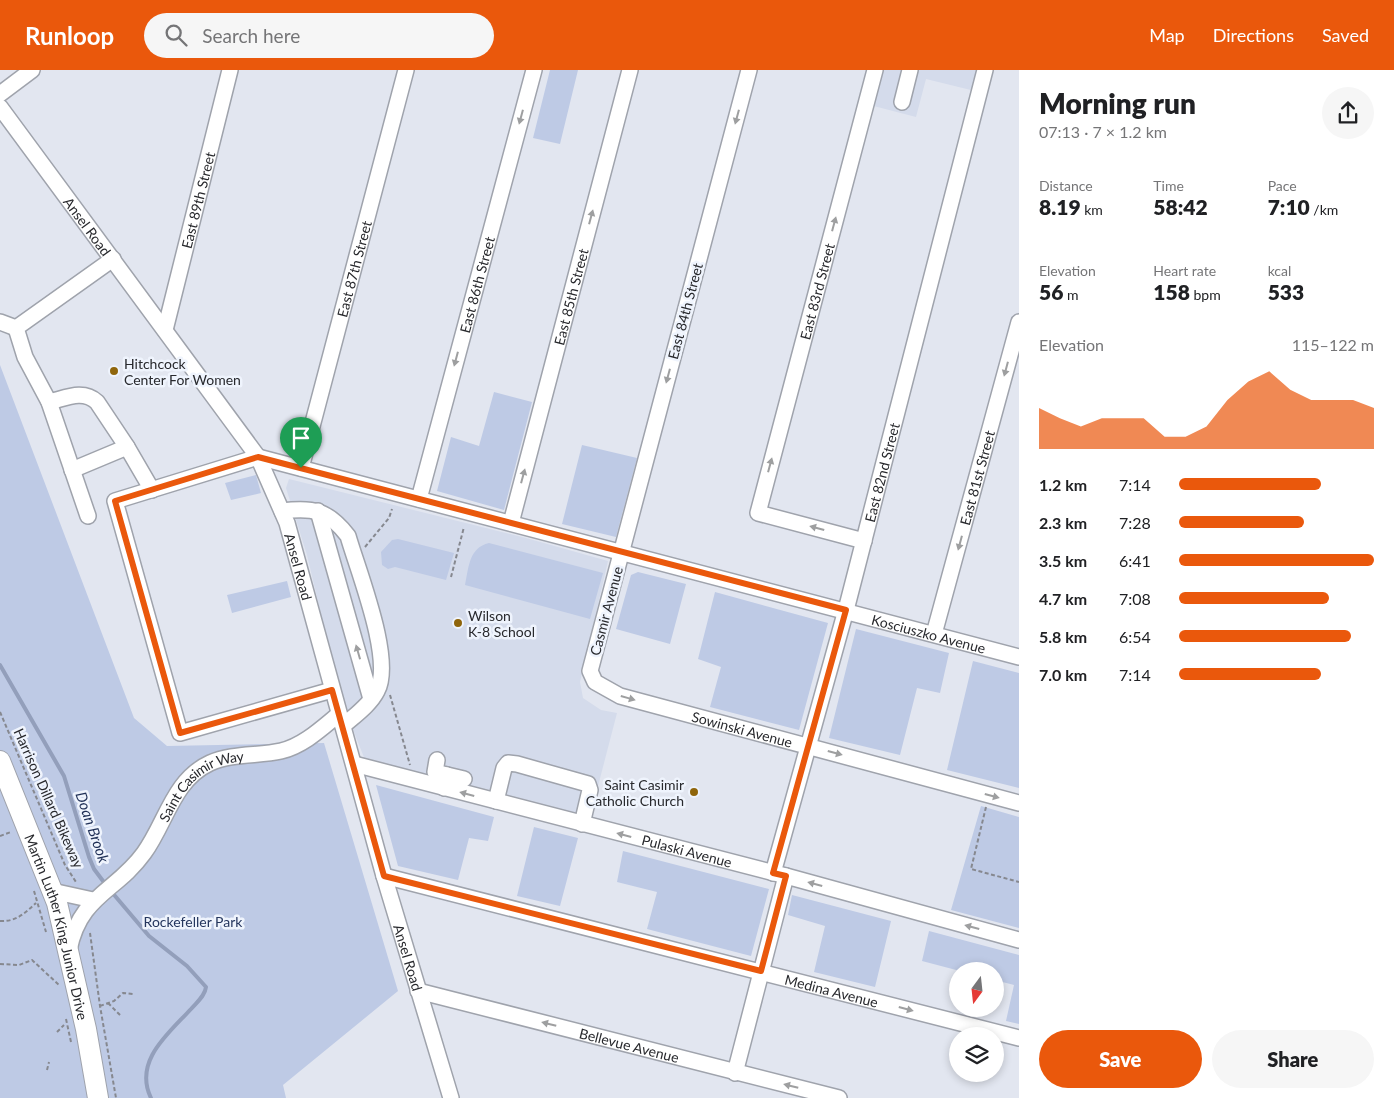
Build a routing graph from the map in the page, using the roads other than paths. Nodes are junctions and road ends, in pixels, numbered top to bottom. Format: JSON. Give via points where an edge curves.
{"nodes":[{"id":1,"x":32,"y":70,"type":"edge"},
{"id":2,"x":230,"y":70,"type":"edge"},
{"id":3,"x":406,"y":70,"type":"edge"},
{"id":4,"x":534,"y":70,"type":"edge"},
{"id":5,"x":630,"y":70,"type":"edge"},
{"id":6,"x":749,"y":70,"type":"edge"},
{"id":7,"x":875,"y":70,"type":"edge"},
{"id":8,"x":910,"y":70,"type":"edge"},
{"id":9,"x":985,"y":70,"type":"edge"},
{"id":10,"x":0,"y":94,"type":"edge"},
{"id":11,"x":902,"y":102,"type":"dead end"},
{"id":12,"x":0,"y":107,"type":"edge"},
{"id":13,"x":113,"y":259,"type":"junction"},
{"id":14,"x":0,"y":322,"type":"edge"},
{"id":15,"x":1019,"y":322,"type":"edge"},
{"id":16,"x":16,"y":328,"type":"junction"},
{"id":17,"x":165,"y":330,"type":"junction"},
{"id":18,"x":49,"y":402,"type":"junction"},
{"id":19,"x":127,"y":447,"type":"junction"},
{"id":20,"x":258,"y":457,"type":"junction"},
{"id":21,"x":301,"y":468,"type":"junction"},
{"id":22,"x":72,"y":470,"type":"junction"},
{"id":23,"x":152,"y":490,"type":"junction"},
{"id":24,"x":419,"y":499,"type":"junction"},
{"id":25,"x":318,"y":511,"type":"junction"},
{"id":26,"x":282,"y":512,"type":"junction"},
{"id":27,"x":88,"y":516,"type":"dead end"},
{"id":28,"x":510,"y":523,"type":"junction"},
{"id":29,"x":864,"y":541,"type":"junction"},
{"id":30,"x":622,"y":551,"type":"junction"},
{"id":31,"x":846,"y":610,"type":"junction"},
{"id":32,"x":934,"y":634,"type":"junction"},
{"id":33,"x":1019,"y":657,"type":"edge"},
{"id":34,"x":590,"y":671,"type":"joint"},
{"id":35,"x":332,"y":690,"type":"junction"},
{"id":36,"x":371,"y":699,"type":"junction"},
{"id":37,"x":341,"y":720,"type":"junction"},
{"id":38,"x":810,"y":747,"type":"junction"},
{"id":39,"x":437,"y":760,"type":"dead end"},
{"id":40,"x":0,"y":761,"type":"edge"},
{"id":41,"x":354,"y":764,"type":"junction"},
{"id":42,"x":464,"y":779,"type":"dead end"},
{"id":43,"x":446,"y":781,"type":"junction"},
{"id":44,"x":496,"y":801,"type":"junction"},
{"id":45,"x":1019,"y":803,"type":"edge"},
{"id":46,"x":582,"y":824,"type":"junction"},
{"id":47,"x":779,"y":875,"type":"junction"},
{"id":48,"x":384,"y":876,"type":"junction"},
{"id":49,"x":45,"y":896,"type":"junction"},
{"id":50,"x":96,"y":897,"type":"junction"},
{"id":51,"x":1019,"y":940,"type":"edge"},
{"id":52,"x":68,"y":952,"type":"junction"},
{"id":53,"x":761,"y":971,"type":"junction"},
{"id":54,"x":418,"y":991,"type":"junction"},
{"id":55,"x":1019,"y":1038,"type":"edge"},
{"id":56,"x":735,"y":1073,"type":"junction"},
{"id":57,"x":98,"y":1098,"type":"edge"},
{"id":58,"x":451,"y":1098,"type":"edge"},
{"id":59,"x":839,"y":1098,"type":"edge"}],
"edges":[{"from":1,"to":10,"type":"street"},
{"from":2,"to":17,"type":"street","name":"East 89th Street"},
{"from":3,"to":21,"type":"street","name":"East 87th Street"},
{"from":4,"to":24,"type":"street","name":"East 86th Street","one_way":true},
{"from":28,"to":5,"type":"street","name":"East 85th Street","one_way":true},
{"from":6,"to":30,"type":"street","name":"East 84th Street","one_way":true},
{"from":29,"to":7,"type":"street","name":"East 83rd Street","one_way":true,"via":[[758,512]]},
{"from":8,"to":11,"type":"street"},
{"from":9,"to":29,"type":"street","name":"East 82nd Street"},
{"from":12,"to":13,"type":"street","name":"Ansel Road"},
{"from":13,"to":16,"type":"street"},
{"from":13,"to":17,"type":"street","name":"Ansel Road"},
{"from":14,"to":16,"type":"street"},
{"from":15,"to":32,"type":"street","name":"East 81st Street","one_way":true},
{"from":16,"to":18,"type":"street","via":[[34,378]]},
{"from":17,"to":20,"type":"street","name":"Ansel Road"},
{"from":18,"to":19,"type":"street","via":[[82,394],[91,396]]},
{"from":18,"to":22,"type":"street"},
{"from":19,"to":22,"type":"street"},
{"from":19,"to":23,"type":"street"},
{"from":20,"to":21,"type":"street","name":"Kosciuszko Avenue"},
{"from":20,"to":23,"type":"street"},
{"from":20,"to":26,"type":"street","name":"Ansel Road"},
{"from":21,"to":24,"type":"street","name":"Kosciuszko Avenue"},
{"from":22,"to":27,"type":"street"},
{"from":23,"to":35,"type":"street","via":[[115,501],[180,733]]},
{"from":24,"to":28,"type":"street","name":"Kosciuszko Avenue"},
{"from":25,"to":26,"type":"street","via":[[304,508]]},
{"from":36,"to":25,"type":"street","one_way":true},
{"from":25,"to":36,"type":"street","name":"Saint Casimir Way","via":[[338,523],[348,536],[379,642],[382,677]]},
{"from":26,"to":35,"type":"street","name":"Ansel Road"},
{"from":28,"to":30,"type":"street","name":"Kosciuszko Avenue"},
{"from":29,"to":31,"type":"street","name":"East 82nd Street"},
{"from":30,"to":31,"type":"street","name":"Kosciuszko Avenue"},
{"from":30,"to":34,"type":"street","name":"Casmir Avenue"},
{"from":31,"to":32,"type":"street","name":"Kosciuszko Avenue"},
{"from":31,"to":38,"type":"street","name":"East 82nd Street"},
{"from":32,"to":33,"type":"street","name":"Kosciuszko Avenue"},
{"from":34,"to":38,"type":"street","name":"Sowinski Avenue","one_way":true,"via":[[595,682],[620,696]]},
{"from":35,"to":37,"type":"street","name":"Ansel Road"},
{"from":36,"to":37,"type":"street","name":"Saint Casimir Way"},
{"from":37,"to":41,"type":"street","name":"Ansel Road"},
{"from":37,"to":50,"type":"street","name":"Saint Casimir Way","via":[[292,747],[222,759],[198,771],[173,798],[147,848],[123,876]]},
{"from":38,"to":45,"type":"street","name":"Sowinski Avenue","one_way":true},
{"from":38,"to":47,"type":"street","name":"East 82nd Street"},
{"from":39,"to":43,"type":"street","via":[[436,772]]},
{"from":40,"to":49,"type":"main road","name":"Martin Luther King Junior Drive"},
{"from":41,"to":43,"type":"street","name":"Pulaski Avenue"},
{"from":41,"to":48,"type":"street","name":"Ansel Road"},
{"from":42,"to":43,"type":"street"},
{"from":44,"to":43,"type":"street","name":"Pulaski Avenue","one_way":true},
{"from":44,"to":46,"type":"street","name":"Pulaski Avenue"},
{"from":44,"to":46,"type":"street","via":[[504,768],[508,763],[517,764],[588,784],[590,790]]},
{"from":47,"to":46,"type":"street","name":"Pulaski Avenue","one_way":true},
{"from":51,"to":47,"type":"street","name":"Pulaski Avenue","one_way":true},
{"from":47,"to":53,"type":"street","name":"East 82nd Street"},
{"from":48,"to":53,"type":"street","name":"Medina Avenue"},
{"from":48,"to":54,"type":"street","name":"Ansel Road"},
{"from":49,"to":50,"type":"street"},
{"from":49,"to":52,"type":"main road","name":"Martin Luther King Junior Drive"},
{"from":50,"to":52,"type":"street","name":"Saint Casimir Way","via":[[77,925]]},
{"from":52,"to":57,"type":"main road","name":"Martin Luther King Junior Drive"},
{"from":53,"to":55,"type":"street","name":"Medina Avenue","one_way":true},
{"from":53,"to":56,"type":"street","name":"East 82nd Street"},
{"from":56,"to":54,"type":"street","name":"Bellevue Avenue","one_way":true},
{"from":54,"to":58,"type":"street","name":"Ansel Road"},
{"from":59,"to":56,"type":"street","name":"Bellevue Avenue","one_way":true}]}
